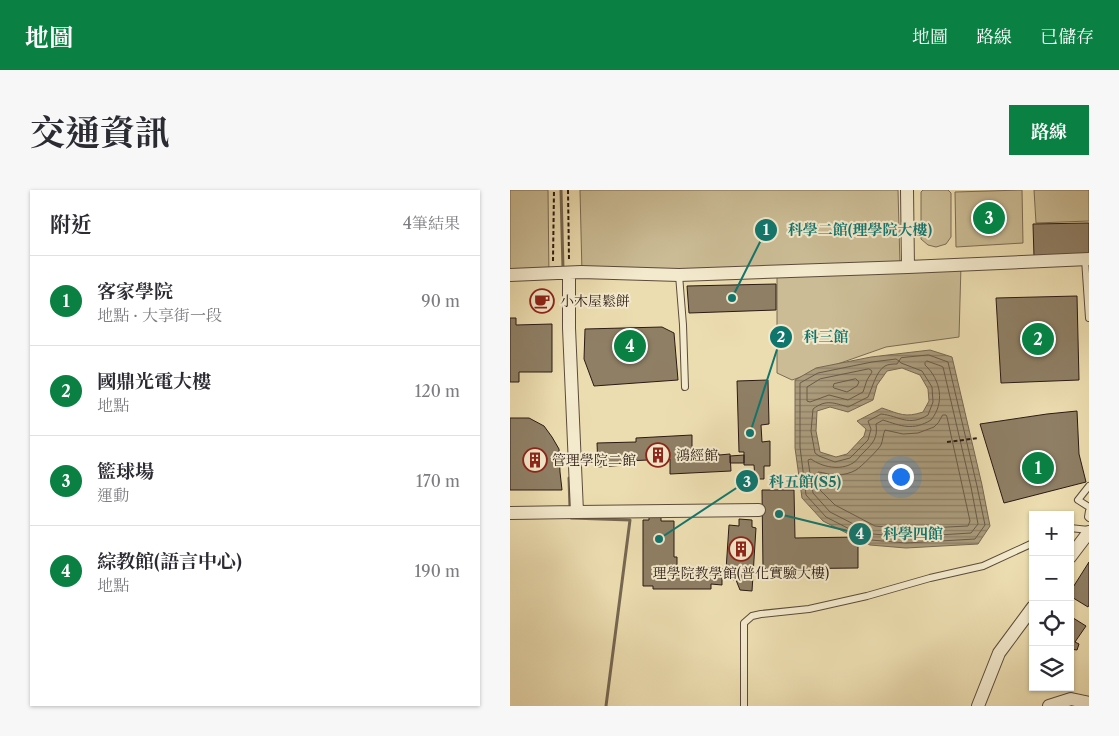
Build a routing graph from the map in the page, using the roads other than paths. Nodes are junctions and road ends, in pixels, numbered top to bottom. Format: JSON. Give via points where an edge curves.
{"nodes":[{"id":1,"x":907,"y":190,"type":"edge"},
{"id":2,"x":1087,"y":260,"type":"edge"},
{"id":3,"x":908,"y":267,"type":"junction"},
{"id":4,"x":569,"y":273,"type":"junction"},
{"id":5,"x":510,"y":275,"type":"edge"},
{"id":6,"x":679,"y":275,"type":"junction"},
{"id":7,"x":1089,"y":318,"type":"edge"},
{"id":8,"x":686,"y":387,"type":"dead end"},
{"id":9,"x":1089,"y":486,"type":"edge"},
{"id":10,"x":1089,"y":506,"type":"edge"},
{"id":11,"x":759,"y":510,"type":"dead end"},
{"id":12,"x":1089,"y":511,"type":"edge"},
{"id":13,"x":577,"y":512,"type":"junction"},
{"id":14,"x":510,"y":513,"type":"edge"},
{"id":15,"x":1089,"y":518,"type":"edge"},
{"id":16,"x":1074,"y":529,"type":"edge"},
{"id":17,"x":1089,"y":531,"type":"edge"},
{"id":18,"x":1029,"y":545,"type":"edge"},
{"id":19,"x":1071,"y":556,"type":"edge"},
{"id":20,"x":1029,"y":612,"type":"edge"},
{"id":21,"x":1089,"y":703,"type":"edge"},
{"id":22,"x":744,"y":706,"type":"edge"},
{"id":23,"x":978,"y":706,"type":"edge"},
{"id":24,"x":1049,"y":706,"type":"edge"}],
"edges":[{"from":1,"to":3,"type":"street"},
{"from":2,"to":3,"type":"street"},
{"from":2,"to":7,"type":"lane"},
{"from":3,"to":6,"type":"street"},
{"from":4,"to":5,"type":"street"},
{"from":4,"to":6,"type":"street"},
{"from":4,"to":13,"type":"street"},
{"from":6,"to":8,"type":"lane"},
{"from":9,"to":10,"type":"lane","via":[[1078,500]]},
{"from":11,"to":13,"type":"street"},
{"from":12,"to":15,"type":"lane"},
{"from":13,"to":14,"type":"street"},
{"from":16,"to":17,"type":"lane"},
{"from":17,"to":19,"type":"street"},
{"from":18,"to":22,"type":"lane","via":[[983,566],[867,596],[752,616],[744,623]]},
{"from":20,"to":23,"type":"street","via":[[999,653]]},
{"from":21,"to":24,"type":"street","via":[[1071,699]]}]}
